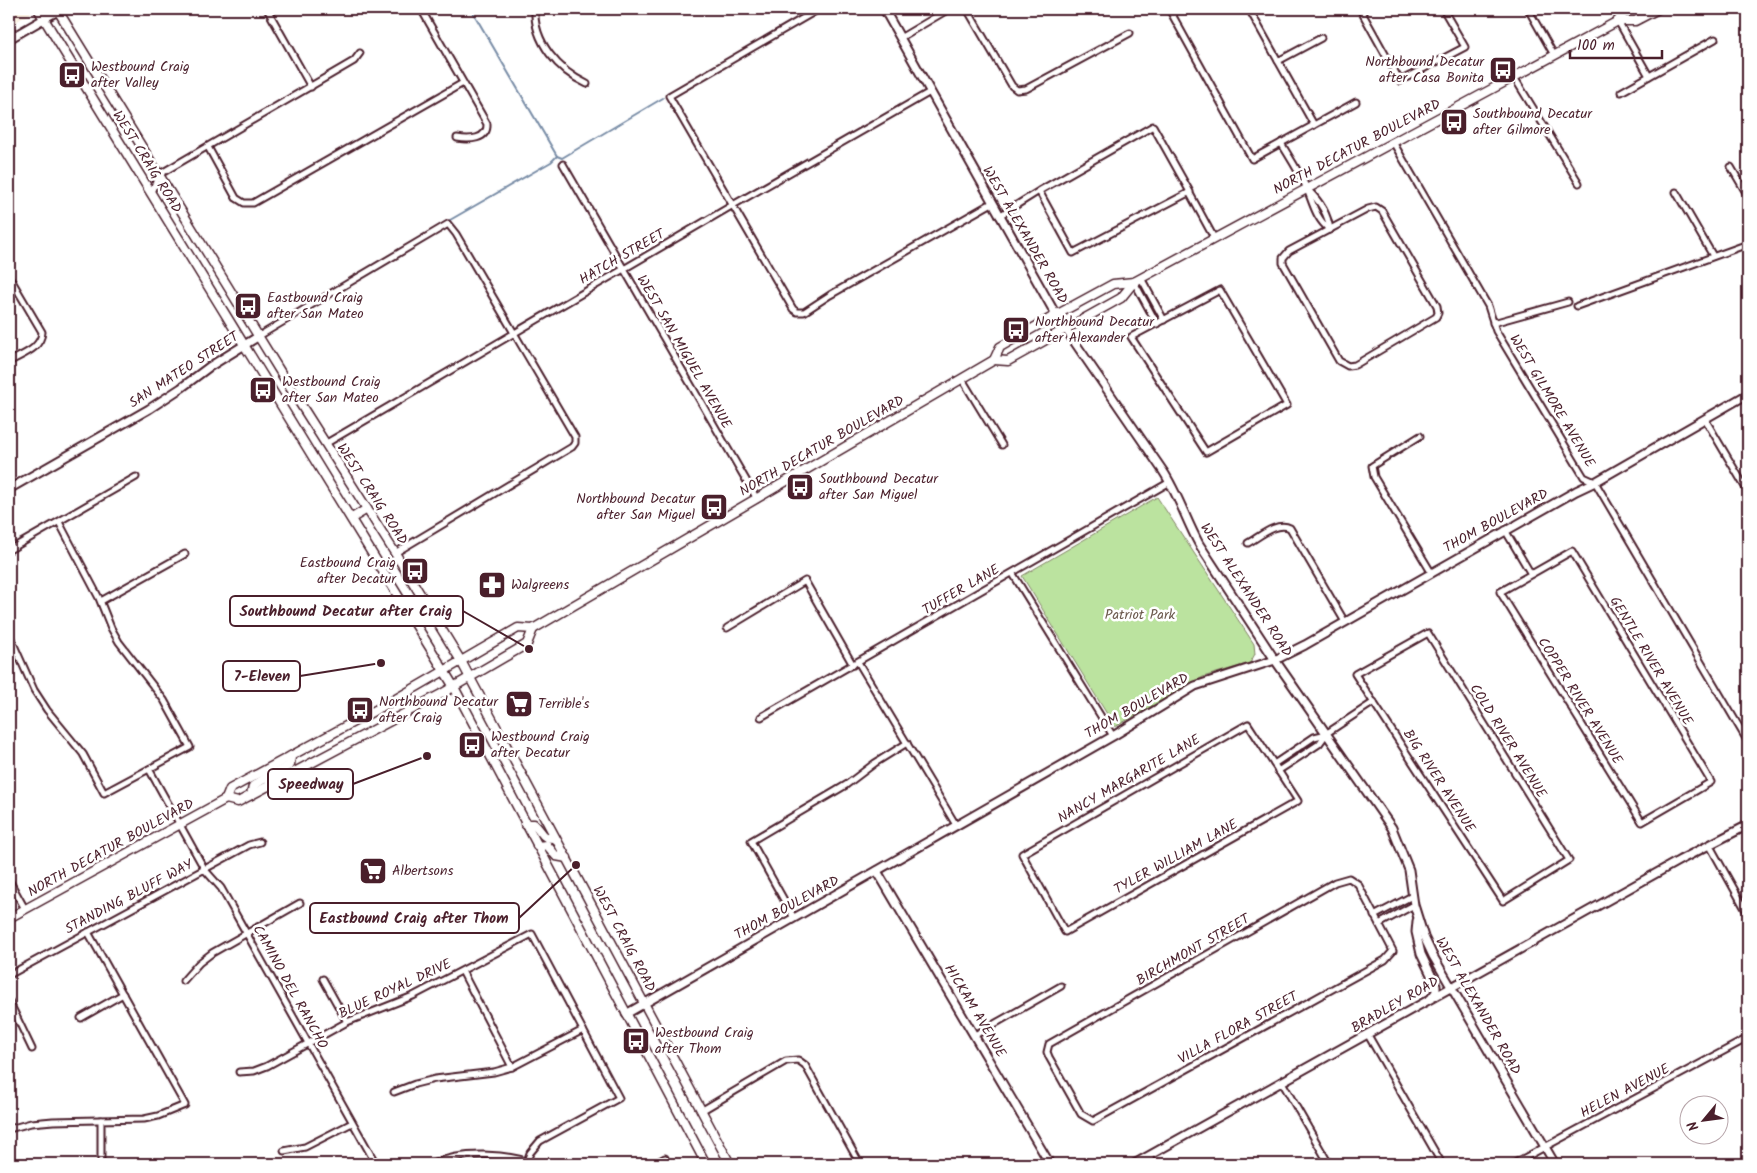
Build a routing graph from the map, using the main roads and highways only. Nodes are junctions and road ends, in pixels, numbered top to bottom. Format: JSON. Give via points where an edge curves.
{"nodes":[{"id":1,"x":38,"y":9,"type":"edge"},
{"id":2,"x":59,"y":9,"type":"edge"},
{"id":3,"x":1626,"y":9,"type":"edge"},
{"id":4,"x":1658,"y":9,"type":"edge"},
{"id":5,"x":1618,"y":21,"type":"junction"},
{"id":6,"x":1137,"y":280,"type":"junction"},
{"id":7,"x":994,"y":360,"type":"junction"},
{"id":8,"x":367,"y":509,"type":"junction"},
{"id":9,"x":352,"y":518,"type":"junction"},
{"id":10,"x":533,"y":629,"type":"junction"},
{"id":11,"x":461,"y":661,"type":"junction"},
{"id":12,"x":444,"y":671,"type":"junction"},
{"id":13,"x":470,"y":678,"type":"junction"},
{"id":14,"x":454,"y":687,"type":"junction"},
{"id":15,"x":291,"y":756,"type":"junction"},
{"id":16,"x":273,"y":766,"type":"junction"},
{"id":17,"x":268,"y":787,"type":"junction"},
{"id":18,"x":251,"y":795,"type":"junction"},
{"id":19,"x":226,"y":799,"type":"junction"},
{"id":20,"x":525,"y":824,"type":"junction"},
{"id":21,"x":555,"y":838,"type":"junction"},
{"id":22,"x":537,"y":846,"type":"junction"},
{"id":23,"x":567,"y":858,"type":"junction"},
{"id":24,"x":9,"y":918,"type":"edge"},
{"id":25,"x":706,"y":1164,"type":"edge"},
{"id":26,"x":730,"y":1164,"type":"edge"}],
"edges":[{"from":1,"to":9,"type":"main road","name":"WEST CRAIG ROAD"},
{"from":2,"to":8,"type":"main road","name":"WEST CRAIG ROAD"},
{"from":3,"to":5,"type":"main road","name":"NORTH DECATUR BOULEVARD"},
{"from":4,"to":5,"type":"main road","name":"NORTH DECATUR BOULEVARD","via":[[1635,21]]},
{"from":5,"to":6,"type":"main road","name":"NORTH DECATUR BOULEVARD"},
{"from":6,"to":7,"type":"main road","name":"NORTH DECATUR BOULEVARD","via":[[1121,298],[1008,361]]},
{"from":6,"to":7,"type":"main road","name":"NORTH DECATUR BOULEVARD","via":[[1113,284],[1056,314],[1000,346]]},
{"from":7,"to":10,"type":"main road","name":"NORTH DECATUR BOULEVARD"},
{"from":8,"to":9,"type":"main road"},
{"from":8,"to":11,"type":"main road","name":"WEST CRAIG ROAD"},
{"from":9,"to":12,"type":"main road","name":"WEST CRAIG ROAD"},
{"from":10,"to":11,"type":"main road","name":"NORTH DECATUR BOULEVARD","via":[[518,628]]},
{"from":10,"to":13,"type":"main road","name":"NORTH DECATUR BOULEVARD","via":[[526,644]]},
{"from":11,"to":12,"type":"main road","name":"NORTH DECATUR BOULEVARD"},
{"from":11,"to":13,"type":"main road","name":"WEST CRAIG ROAD"},
{"from":12,"to":14,"type":"main road","name":"WEST CRAIG ROAD"},
{"from":12,"to":15,"type":"main road","name":"NORTH DECATUR BOULEVARD"},
{"from":13,"to":14,"type":"main road","name":"NORTH DECATUR BOULEVARD"},
{"from":13,"to":21,"type":"main road","name":"WEST CRAIG ROAD"},
{"from":14,"to":17,"type":"main road","name":"NORTH DECATUR BOULEVARD"},
{"from":14,"to":20,"type":"main road","name":"WEST CRAIG ROAD"},
{"from":15,"to":16,"type":"main road","name":"NORTH DECATUR BOULEVARD"},
{"from":15,"to":17,"type":"main road","via":[[290,765],[275,774]]},
{"from":16,"to":18,"type":"main road","via":[[267,777],[253,786]]},
{"from":16,"to":19,"type":"main road","name":"NORTH DECATUR BOULEVARD","via":[[230,789]]},
{"from":17,"to":18,"type":"main road","name":"NORTH DECATUR BOULEVARD"},
{"from":18,"to":19,"type":"main road","name":"NORTH DECATUR BOULEVARD","via":[[238,802]]},
{"from":19,"to":24,"type":"main road","name":"NORTH DECATUR BOULEVARD"},
{"from":20,"to":21,"type":"main road","via":[[534,824],[542,836]]},
{"from":20,"to":22,"type":"main road","name":"WEST CRAIG ROAD"},
{"from":21,"to":23,"type":"main road","name":"WEST CRAIG ROAD"},
{"from":22,"to":23,"type":"main road","via":[[547,845],[556,856]]},
{"from":22,"to":25,"type":"main road","name":"WEST CRAIG ROAD"},
{"from":23,"to":26,"type":"main road","name":"WEST CRAIG ROAD"}]}
